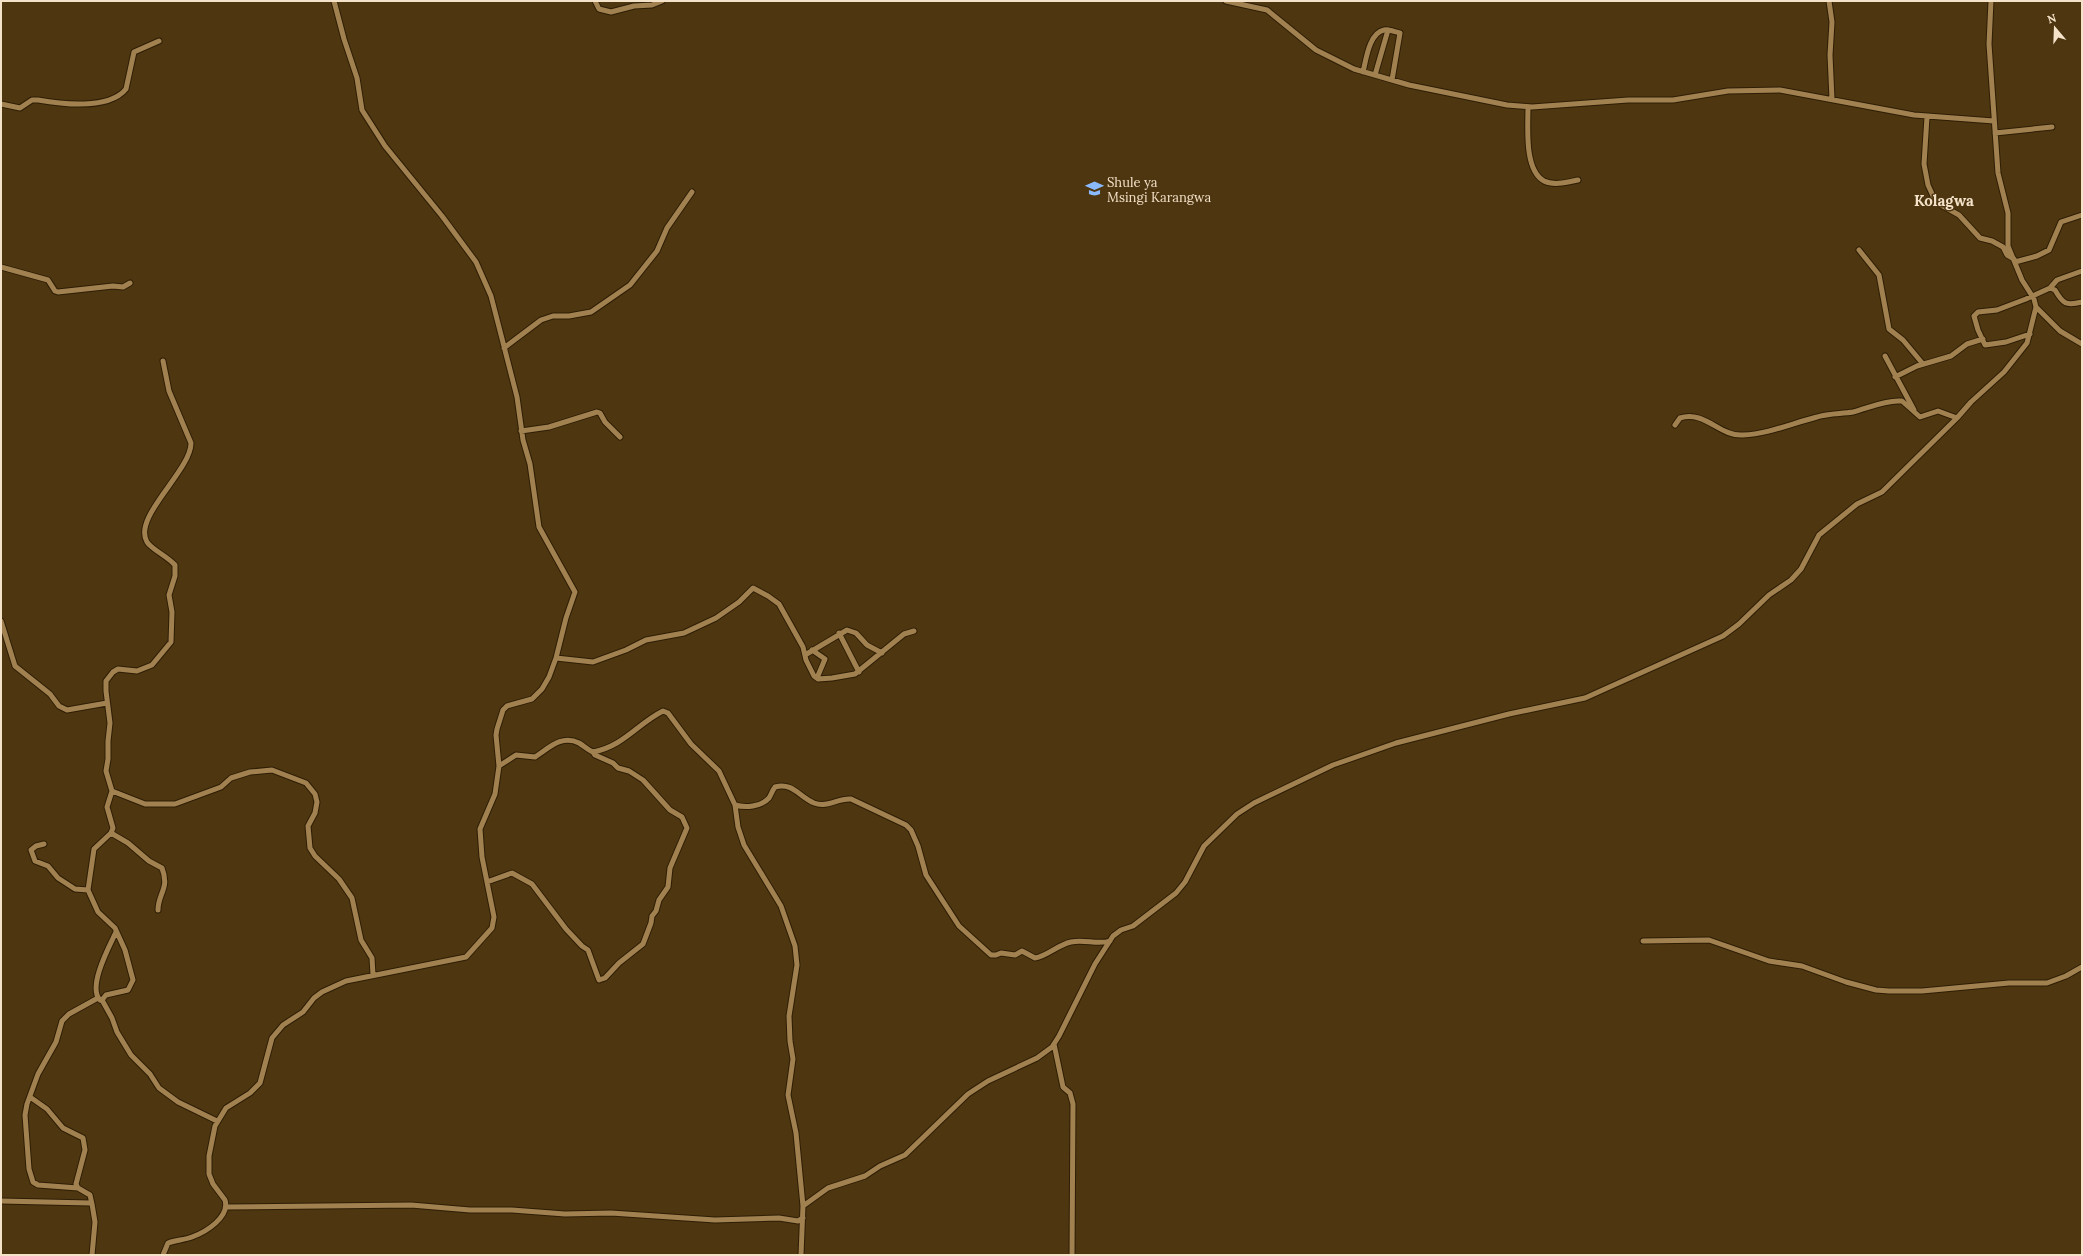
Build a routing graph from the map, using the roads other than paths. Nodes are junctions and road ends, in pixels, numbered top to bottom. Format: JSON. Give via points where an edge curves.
{"nodes":[{"id":1,"x":334,"y":1,"type":"edge"},
{"id":2,"x":594,"y":1,"type":"edge"},
{"id":3,"x":662,"y":1,"type":"edge"},
{"id":4,"x":1226,"y":1,"type":"edge"},
{"id":5,"x":1829,"y":1,"type":"edge"},
{"id":6,"x":1991,"y":1,"type":"edge"},
{"id":7,"x":1388,"y":30,"type":"junction"},
{"id":8,"x":159,"y":41,"type":"dead end"},
{"id":9,"x":1363,"y":72,"type":"junction"},
{"id":10,"x":1375,"y":75,"type":"junction"},
{"id":11,"x":1392,"y":80,"type":"junction"},
{"id":12,"x":1832,"y":99,"type":"junction"},
{"id":13,"x":1,"y":104,"type":"edge"},
{"id":14,"x":1528,"y":107,"type":"junction"},
{"id":15,"x":1927,"y":117,"type":"junction"},
{"id":16,"x":1994,"y":120,"type":"junction"},
{"id":17,"x":2052,"y":126,"type":"dead end"},
{"id":18,"x":1995,"y":133,"type":"junction"},
{"id":19,"x":1578,"y":180,"type":"dead end"},
{"id":20,"x":692,"y":192,"type":"dead end"},
{"id":21,"x":2082,"y":214,"type":"edge"},
{"id":22,"x":1859,"y":250,"type":"dead end"},
{"id":23,"x":2014,"y":260,"type":"junction"},
{"id":24,"x":1,"y":267,"type":"edge"},
{"id":25,"x":2082,"y":271,"type":"edge"},
{"id":26,"x":130,"y":283,"type":"dead end"},
{"id":27,"x":2050,"y":288,"type":"junction"},
{"id":28,"x":2032,"y":296,"type":"junction"},
{"id":29,"x":2082,"y":302,"type":"edge"},
{"id":30,"x":2036,"y":307,"type":"junction"},
{"id":31,"x":2030,"y":334,"type":"junction"},
{"id":32,"x":1982,"y":339,"type":"junction"},
{"id":33,"x":2082,"y":344,"type":"edge"},
{"id":34,"x":504,"y":348,"type":"junction"},
{"id":35,"x":1885,"y":356,"type":"dead end"},
{"id":36,"x":163,"y":361,"type":"dead end"},
{"id":37,"x":1923,"y":364,"type":"junction"},
{"id":38,"x":1895,"y":376,"type":"junction"},
{"id":39,"x":1916,"y":415,"type":"junction"},
{"id":40,"x":1957,"y":418,"type":"junction"},
{"id":41,"x":1675,"y":424,"type":"dead end"},
{"id":42,"x":521,"y":431,"type":"junction"},
{"id":43,"x":620,"y":437,"type":"dead end"},
{"id":44,"x":1,"y":621,"type":"edge"},
{"id":45,"x":914,"y":631,"type":"dead end"},
{"id":46,"x":839,"y":633,"type":"junction"},
{"id":47,"x":812,"y":650,"type":"junction"},
{"id":48,"x":882,"y":653,"type":"junction"},
{"id":49,"x":805,"y":655,"type":"junction"},
{"id":50,"x":556,"y":658,"type":"junction"},
{"id":51,"x":859,"y":672,"type":"junction"},
{"id":52,"x":817,"y":678,"type":"junction"},
{"id":53,"x":107,"y":703,"type":"junction"},
{"id":54,"x":593,"y":752,"type":"junction"},
{"id":55,"x":499,"y":766,"type":"junction"},
{"id":56,"x":112,"y":791,"type":"junction"},
{"id":57,"x":735,"y":806,"type":"junction"},
{"id":58,"x":111,"y":833,"type":"junction"},
{"id":59,"x":44,"y":844,"type":"dead end"},
{"id":60,"x":487,"y":882,"type":"junction"},
{"id":61,"x":88,"y":890,"type":"junction"},
{"id":62,"x":158,"y":910,"type":"dead end"},
{"id":63,"x":116,"y":932,"type":"junction"},
{"id":64,"x":1110,"y":941,"type":"junction"},
{"id":65,"x":1643,"y":942,"type":"dead end"},
{"id":66,"x":2082,"y":967,"type":"edge"},
{"id":67,"x":373,"y":975,"type":"junction"},
{"id":68,"x":100,"y":1000,"type":"junction"},
{"id":69,"x":1054,"y":1044,"type":"junction"},
{"id":70,"x":30,"y":1097,"type":"junction"},
{"id":71,"x":217,"y":1121,"type":"junction"},
{"id":72,"x":78,"y":1188,"type":"junction"},
{"id":73,"x":1,"y":1201,"type":"edge"},
{"id":74,"x":92,"y":1204,"type":"junction"},
{"id":75,"x":803,"y":1206,"type":"junction"},
{"id":76,"x":226,"y":1207,"type":"junction"},
{"id":77,"x":803,"y":1218,"type":"junction"},
{"id":78,"x":92,"y":1255,"type":"edge"},
{"id":79,"x":163,"y":1255,"type":"edge"},
{"id":80,"x":801,"y":1255,"type":"edge"},
{"id":81,"x":1072,"y":1255,"type":"edge"}],
"edges":[{"from":1,"to":34,"type":"street","via":[[357,78],[362,110],[385,146],[442,216],[479,268],[492,296]]},
{"from":2,"to":3,"type":"street","via":[[599,9],[611,12]]},
{"from":4,"to":9,"type":"street","via":[[1267,10],[1316,50],[1342,65]]},
{"from":5,"to":12,"type":"street","via":[[1832,22]]},
{"from":6,"to":16,"type":"street","via":[[1989,44]]},
{"from":7,"to":9,"type":"street","via":[[1379,32],[1373,40]]},
{"from":7,"to":10,"type":"street"},
{"from":7,"to":11,"type":"street","via":[[1400,34]]},
{"from":8,"to":13,"type":"street","via":[[134,52],[126,89],[114,98],[79,105],[38,100],[32,100],[17,108]]},
{"from":9,"to":10,"type":"street"},
{"from":10,"to":11,"type":"street"},
{"from":11,"to":14,"type":"street","via":[[1501,104]]},
{"from":12,"to":14,"type":"street","via":[[1785,90],[1760,89],[1728,91],[1673,100],[1628,100]]},
{"from":12,"to":15,"type":"street"},
{"from":14,"to":19,"type":"street","via":[[1529,149],[1533,170],[1548,182]]},
{"from":15,"to":16,"type":"street"},
{"from":15,"to":23,"type":"street","via":[[1924,164],[1928,185],[1934,198],[1958,215],[1980,238],[2003,247],[2007,255]]},
{"from":16,"to":18,"type":"street"},
{"from":17,"to":18,"type":"street"},
{"from":18,"to":23,"type":"street","via":[[2000,188],[2008,213],[2008,246]]},
{"from":20,"to":34,"type":"street","via":[[667,228],[657,251],[630,285],[591,312],[553,316],[541,320]]},
{"from":21,"to":23,"type":"street","via":[[2061,222],[2049,250],[2037,256]]},
{"from":22,"to":37,"type":"street","via":[[1879,275],[1889,329],[1903,340]]},
{"from":23,"to":28,"type":"street"},
{"from":24,"to":26,"type":"street","via":[[48,280],[58,292],[123,287]]},
{"from":25,"to":27,"type":"street","via":[[2058,280]]},
{"from":27,"to":28,"type":"street"},
{"from":27,"to":29,"type":"street","via":[[2055,290],[2060,300],[2066,304]]},
{"from":28,"to":30,"type":"street"},
{"from":28,"to":32,"type":"street","via":[[1997,310],[1975,314],[1975,323]]},
{"from":30,"to":31,"type":"street"},
{"from":30,"to":33,"type":"street","via":[[2060,331]]},
{"from":31,"to":32,"type":"street","via":[[1985,345]]},
{"from":31,"to":40,"type":"street","via":[[2024,347],[2009,366],[1970,402]]},
{"from":32,"to":37,"type":"street","via":[[1967,344],[1951,356]]},
{"from":34,"to":42,"type":"street","via":[[517,397]]},
{"from":35,"to":38,"type":"street"},
{"from":36,"to":53,"type":"street","via":[[172,398],[191,443],[185,460],[148,518],[144,534],[150,546],[165,554],[175,565],[175,576],[169,595],[172,612],[171,642],[152,665],[144,670],[118,669],[113,672],[106,681]]},
{"from":37,"to":38,"type":"street"},
{"from":38,"to":39,"type":"street"},
{"from":39,"to":40,"type":"street","via":[[1923,417],[1938,411]]},
{"from":39,"to":41,"type":"street","via":[[1906,404],[1898,401],[1852,412],[1817,416],[1798,424],[1743,436],[1731,435],[1708,420],[1680,418]]},
{"from":40,"to":64,"type":"street","via":[[1882,492],[1857,504],[1819,535],[1797,574],[1768,595],[1723,636],[1585,698],[1402,741],[1333,765],[1277,791],[1246,808],[1230,821],[1204,846],[1185,882],[1176,893],[1133,926],[1117,933]]},
{"from":42,"to":43,"type":"street","via":[[549,427],[597,412]]},
{"from":42,"to":50,"type":"street","via":[[530,464],[539,527],[575,592],[562,629]]},
{"from":44,"to":53,"type":"street","via":[[18,671],[30,677],[50,694],[59,706],[67,710]]},
{"from":45,"to":48,"type":"street","via":[[908,632]]},
{"from":46,"to":47,"type":"street"},
{"from":46,"to":48,"type":"street","via":[[846,630],[854,632],[867,645]]},
{"from":46,"to":51,"type":"street"},
{"from":47,"to":49,"type":"street"},
{"from":47,"to":52,"type":"street","via":[[825,659]]},
{"from":48,"to":51,"type":"street"},
{"from":49,"to":50,"type":"street","via":[[798,635],[779,604],[753,588],[739,602],[716,618],[684,633],[646,640],[590,663]]},
{"from":49,"to":52,"type":"street"},
{"from":50,"to":55,"type":"street","via":[[537,695],[507,706],[503,710],[496,735]]},
{"from":51,"to":52,"type":"street","via":[[840,677]]},
{"from":53,"to":56,"type":"street","via":[[110,723],[106,771]]},
{"from":54,"to":55,"type":"street","via":[[575,742],[559,742],[544,749],[535,757],[516,755]]},
{"from":54,"to":57,"type":"street","via":[[614,746],[665,711],[691,744],[717,767]]},
{"from":54,"to":60,"type":"street","via":[[643,780],[670,810],[682,817],[686,825],[686,833],[670,868],[668,887],[657,904],[642,946],[601,980],[595,971],[589,951],[566,929],[530,882],[512,872]]},
{"from":55,"to":60,"type":"street","via":[[493,802],[480,829]]},
{"from":56,"to":58,"type":"street","via":[[108,807],[113,828]]},
{"from":56,"to":67,"type":"street","via":[[145,804],[175,804],[217,789],[231,778],[250,772],[272,770],[306,783],[315,794],[317,802],[316,813],[308,826],[310,848],[339,879],[352,898],[361,940],[372,958]]},
{"from":57,"to":64,"type":"street","via":[[760,804],[770,797],[775,787],[787,786],[814,803],[824,805],[841,799],[850,799],[906,824],[918,846],[926,874],[954,920],[990,955],[1015,955],[1022,951],[1034,958],[1070,942]]},
{"from":57,"to":75,"type":"street","via":[[744,844],[784,913],[797,958],[789,1016],[793,1059],[788,1095],[797,1138]]},
{"from":58,"to":61,"type":"street","via":[[94,849]]},
{"from":58,"to":62,"type":"street","via":[[162,868],[165,889],[158,903]]},
{"from":59,"to":61,"type":"street","via":[[31,850],[35,861],[48,866],[58,878],[75,889]]},
{"from":60,"to":67,"type":"street","via":[[494,925],[469,956]]},
{"from":61,"to":63,"type":"street","via":[[98,912],[111,923]]},
{"from":63,"to":68,"type":"street","via":[[100,967],[97,986]]},
{"from":63,"to":68,"type":"street","via":[[132,972],[132,984],[128,990],[106,995]]},
{"from":64,"to":69,"type":"street","via":[[1094,964]]},
{"from":65,"to":66,"type":"street","via":[[1709,940],[1765,960],[1802,966],[1846,982],[1889,991],[2047,983]]},
{"from":67,"to":71,"type":"street","via":[[346,981],[327,989],[314,998],[303,1012],[283,1025],[272,1038],[260,1083],[250,1094],[226,1108]]},
{"from":68,"to":70,"type":"street","via":[[68,1014],[62,1021],[56,1042],[38,1074]]},
{"from":68,"to":71,"type":"street","via":[[132,1055],[160,1088],[178,1102]]},
{"from":69,"to":75,"type":"street","via":[[1037,1058],[972,1091],[905,1155],[865,1176],[828,1188]]},
{"from":69,"to":81,"type":"street","via":[[1063,1087],[1070,1093],[1073,1104]]},
{"from":70,"to":72,"type":"street","via":[[47,1109],[63,1128],[83,1138],[85,1150],[76,1184]]},
{"from":70,"to":72,"type":"street","via":[[25,1115],[29,1169],[33,1182],[38,1185]]},
{"from":71,"to":76,"type":"street","via":[[209,1156],[209,1174],[223,1196]]},
{"from":72,"to":74,"type":"street","via":[[90,1195]]},
{"from":73,"to":74,"type":"street","via":[[81,1201]]},
{"from":74,"to":78,"type":"street","via":[[95,1222]]},
{"from":75,"to":77,"type":"street"},
{"from":76,"to":77,"type":"street","via":[[411,1205],[470,1210],[611,1213],[715,1220],[779,1218],[798,1221]]},
{"from":76,"to":79,"type":"street","via":[[222,1216],[211,1227],[194,1236],[168,1244]]},
{"from":77,"to":80,"type":"street"}]}
